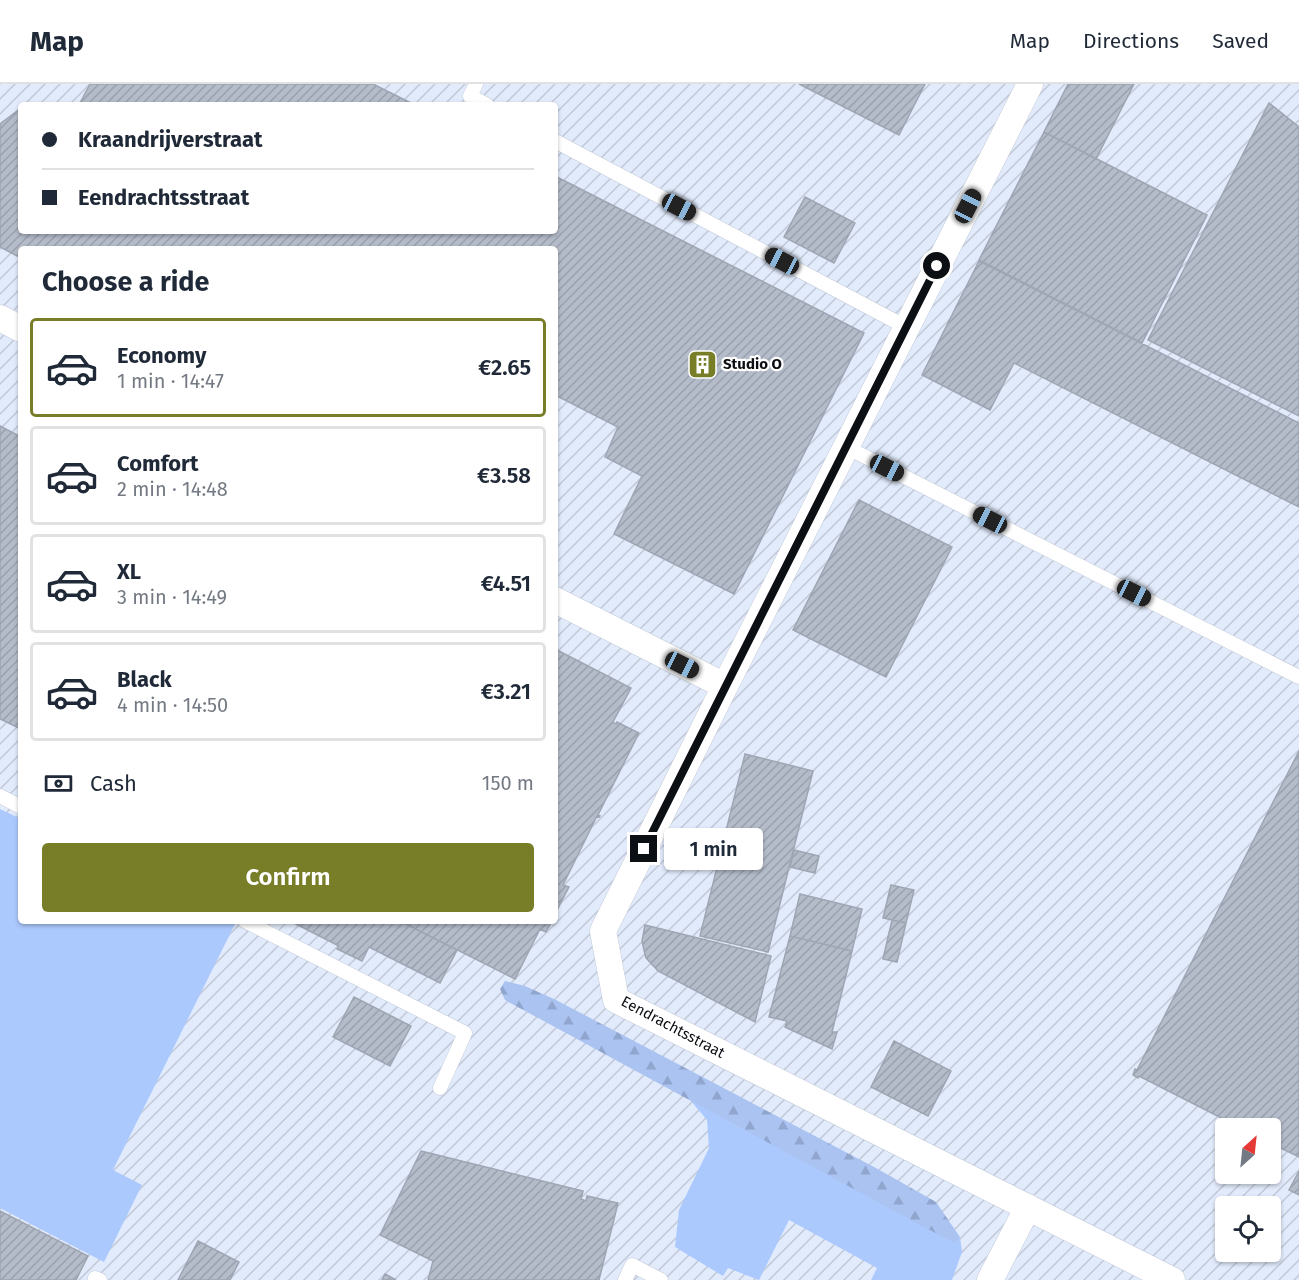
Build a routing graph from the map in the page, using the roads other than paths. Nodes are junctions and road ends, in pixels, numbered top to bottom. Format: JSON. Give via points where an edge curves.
{"nodes":[{"id":1,"x":476,"y":84,"type":"edge"},
{"id":2,"x":1030,"y":84,"type":"edge"},
{"id":3,"x":481,"y":102,"type":"edge"},
{"id":4,"x":558,"y":143,"type":"edge"},
{"id":5,"x":0,"y":318,"type":"edge"},
{"id":6,"x":18,"y":327,"type":"edge"},
{"id":7,"x":906,"y":327,"type":"junction"},
{"id":8,"x":846,"y":447,"type":"junction"},
{"id":9,"x":558,"y":602,"type":"edge"},
{"id":10,"x":1299,"y":677,"type":"edge"},
{"id":11,"x":725,"y":686,"type":"junction"},
{"id":12,"x":0,"y":796,"type":"edge"},
{"id":13,"x":18,"y":805,"type":"edge"},
{"id":14,"x":251,"y":924,"type":"edge"},
{"id":15,"x":440,"y":1088,"type":"dead end"},
{"id":16,"x":1028,"y":1207,"type":"junction"},
{"id":17,"x":625,"y":1280,"type":"edge"},
{"id":18,"x":661,"y":1280,"type":"edge"},
{"id":19,"x":990,"y":1280,"type":"edge"},
{"id":20,"x":1172,"y":1280,"type":"edge"}],
"edges":[{"from":1,"to":3,"type":"lane","via":[[470,96]]},
{"from":2,"to":7,"type":"street"},
{"from":4,"to":7,"type":"lane"},
{"from":5,"to":6,"type":"street"},
{"from":7,"to":8,"type":"street"},
{"from":8,"to":10,"type":"lane"},
{"from":8,"to":11,"type":"street"},
{"from":9,"to":11,"type":"street"},
{"from":11,"to":16,"type":"street","name":"Eendrachtsstraat","via":[[603,931],[616,1000]]},
{"from":12,"to":13,"type":"lane"},
{"from":14,"to":15,"type":"lane","via":[[465,1033]]},
{"from":16,"to":19,"type":"street"},
{"from":16,"to":20,"type":"street","name":"Eendrachtsstraat"},
{"from":17,"to":18,"type":"lane","via":[[632,1265]]}]}
